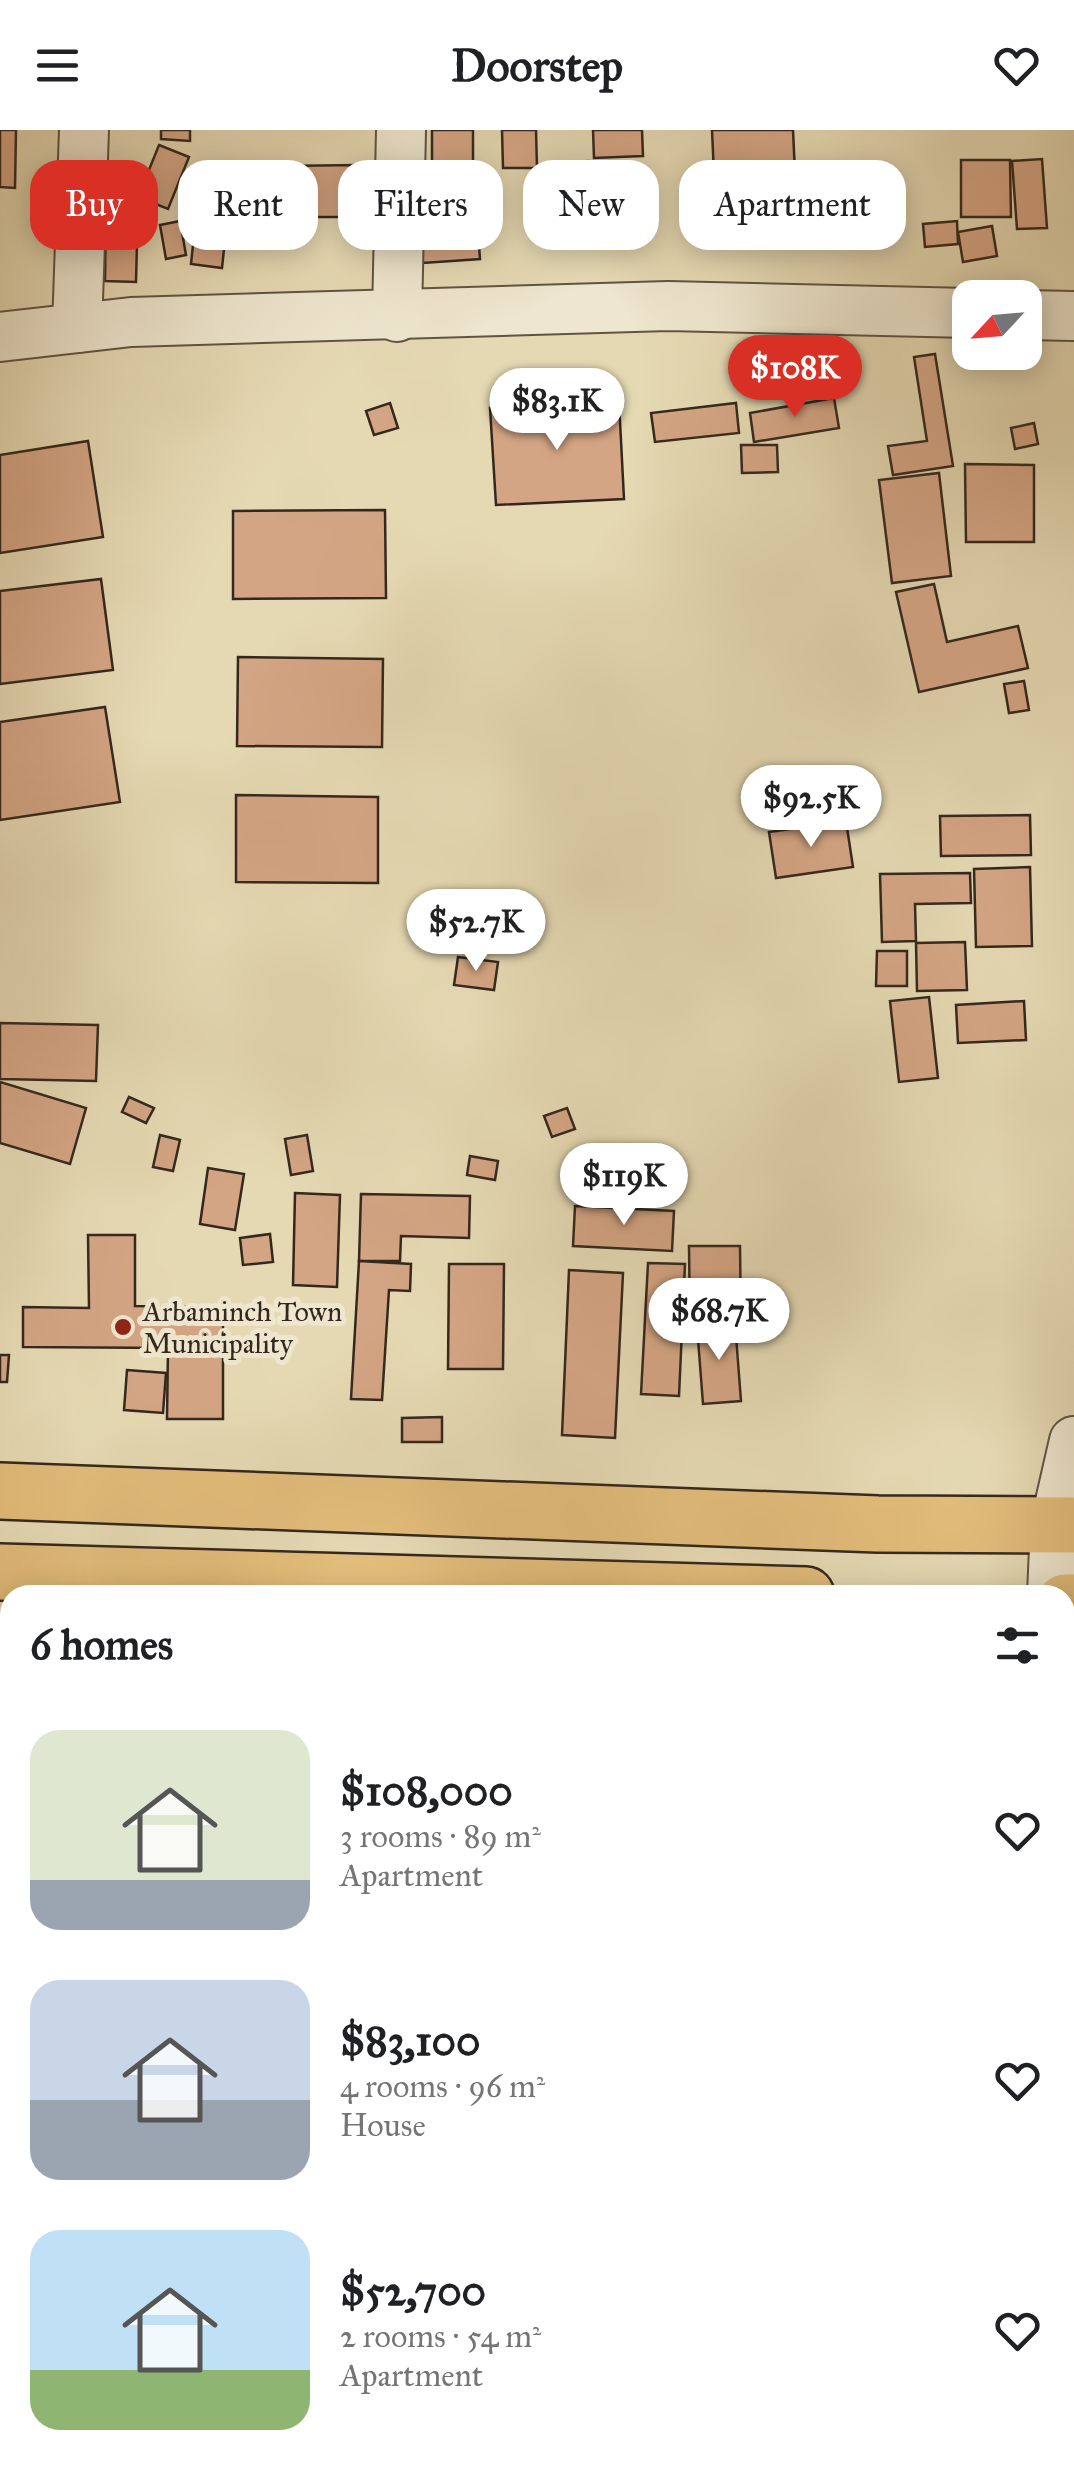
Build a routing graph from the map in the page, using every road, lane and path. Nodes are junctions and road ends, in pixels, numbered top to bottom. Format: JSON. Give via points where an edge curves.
{"nodes":[{"id":1,"x":84,"y":130,"type":"edge"},
{"id":2,"x":401,"y":130,"type":"edge"},
{"id":3,"x":952,"y":313,"type":"edge"},
{"id":4,"x":1042,"y":315,"type":"edge"},
{"id":5,"x":1074,"y":316,"type":"edge"},
{"id":6,"x":397,"y":317,"type":"junction"},
{"id":7,"x":77,"y":328,"type":"junction"},
{"id":8,"x":0,"y":337,"type":"edge"},
{"id":9,"x":1074,"y":1441,"type":"edge"},
{"id":10,"x":0,"y":1491,"type":"edge"},
{"id":11,"x":1065,"y":1524,"type":"edge"},
{"id":12,"x":0,"y":1572,"type":"edge"},
{"id":13,"x":285,"y":1585,"type":"edge"},
{"id":14,"x":1054,"y":1585,"type":"edge"}],
"edges":[{"from":1,"to":7,"type":"street"},
{"from":2,"to":6,"type":"street"},
{"from":3,"to":6,"type":"street","via":[[668,306]]},
{"from":4,"to":5,"type":"street"},
{"from":6,"to":7,"type":"street"},
{"from":7,"to":8,"type":"street"},
{"from":9,"to":11,"type":"street"},
{"from":10,"to":11,"type":"highway","via":[[878,1524]]},
{"from":11,"to":14,"type":"street"},
{"from":12,"to":13,"type":"highway"}]}
